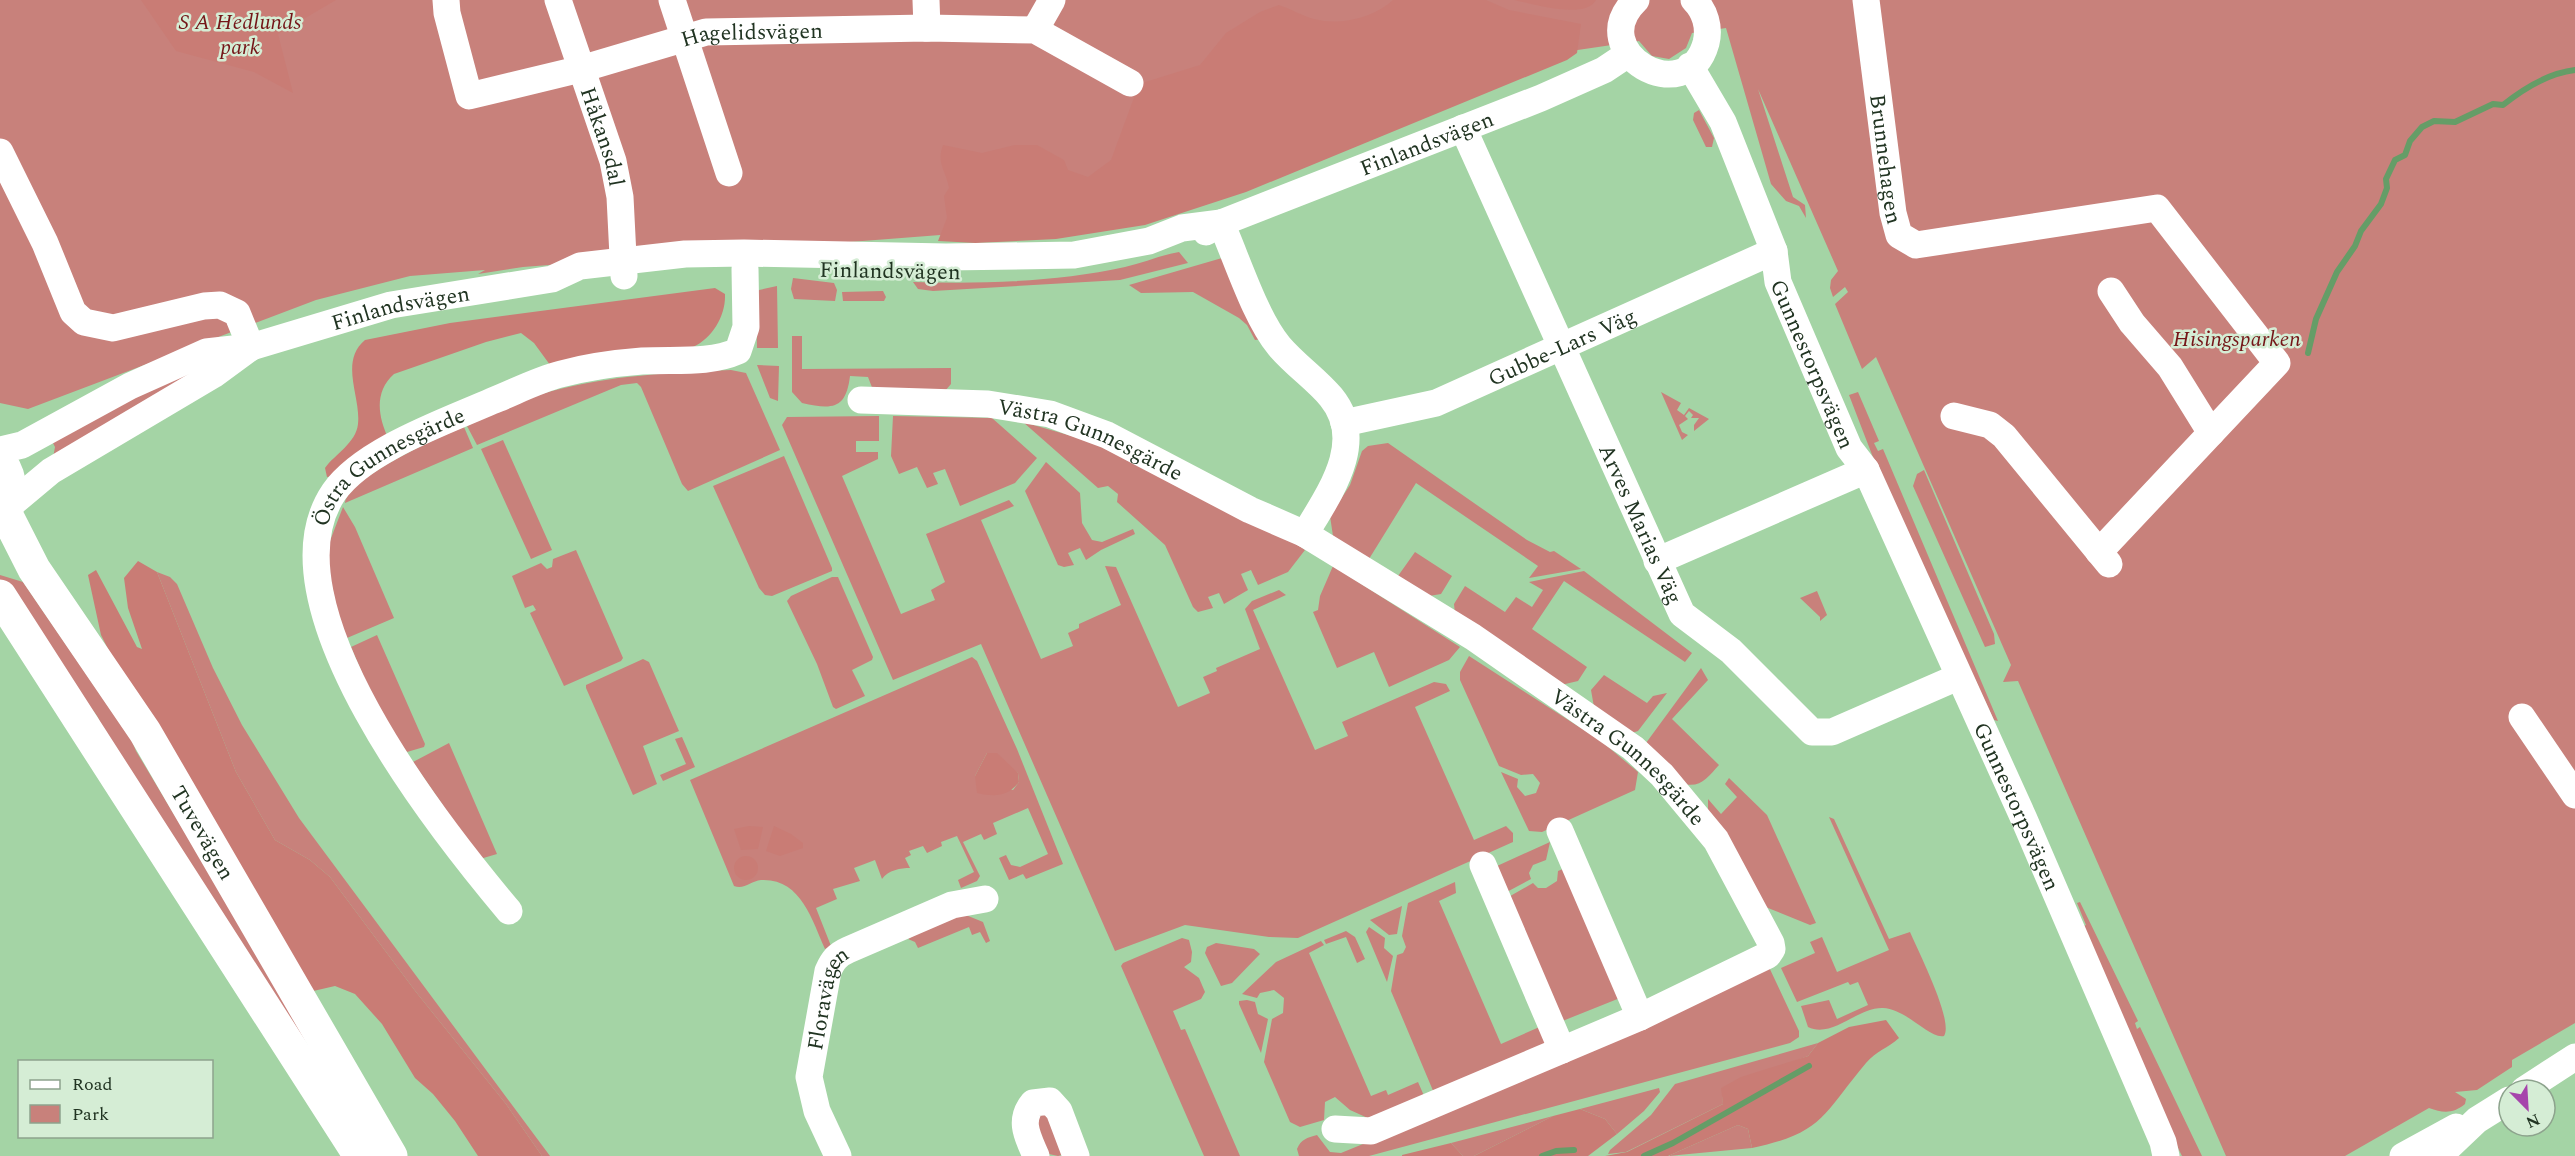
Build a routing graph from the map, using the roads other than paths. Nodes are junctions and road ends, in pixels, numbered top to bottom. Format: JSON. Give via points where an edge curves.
{"nodes":[{"id":1,"x":446,"y":0,"type":"edge"},
{"id":2,"x":558,"y":0,"type":"edge"},
{"id":3,"x":672,"y":0,"type":"edge"},
{"id":4,"x":926,"y":0,"type":"edge"},
{"id":5,"x":1052,"y":0,"type":"edge"},
{"id":6,"x":1636,"y":0,"type":"edge"},
{"id":7,"x":1694,"y":0,"type":"edge"},
{"id":8,"x":1866,"y":0,"type":"edge"},
{"id":9,"x":927,"y":28,"type":"junction"},
{"id":10,"x":1035,"y":30,"type":"junction"},
{"id":11,"x":684,"y":39,"type":"junction"},
{"id":12,"x":1628,"y":54,"type":"junction"},
{"id":13,"x":1690,"y":66,"type":"junction"},
{"id":14,"x":581,"y":69,"type":"junction"},
{"id":15,"x":1130,"y":83,"type":"dead end"},
{"id":16,"x":1463,"y":128,"type":"junction"},
{"id":17,"x":0,"y":152,"type":"edge"},
{"id":18,"x":729,"y":174,"type":"dead end"},
{"id":19,"x":1221,"y":223,"type":"junction"},
{"id":20,"x":1774,"y":251,"type":"junction"},
{"id":21,"x":623,"y":268,"type":"junction"},
{"id":22,"x":745,"y":269,"type":"junction"},
{"id":23,"x":2111,"y":291,"type":"dead end"},
{"id":24,"x":251,"y":347,"type":"junction"},
{"id":25,"x":1561,"y":348,"type":"junction"},
{"id":26,"x":861,"y":400,"type":"dead end"},
{"id":27,"x":1954,"y":416,"type":"dead end"},
{"id":28,"x":1344,"y":423,"type":"junction"},
{"id":29,"x":2211,"y":433,"type":"junction"},
{"id":30,"x":0,"y":450,"type":"edge"},
{"id":31,"x":0,"y":461,"type":"edge"},
{"id":32,"x":1866,"y":470,"type":"junction"},
{"id":33,"x":5,"y":514,"type":"edge"},
{"id":34,"x":1305,"y":534,"type":"junction"},
{"id":35,"x":1657,"y":561,"type":"junction"},
{"id":36,"x":0,"y":596,"type":"edge"},
{"id":37,"x":1959,"y":677,"type":"junction"},
{"id":38,"x":2522,"y":717,"type":"dead end"},
{"id":39,"x":2575,"y":795,"type":"edge"},
{"id":40,"x":1560,"y":831,"type":"dead end"},
{"id":41,"x":1483,"y":865,"type":"dead end"},
{"id":42,"x":985,"y":899,"type":"dead end"},
{"id":43,"x":509,"y":911,"type":"dead end"},
{"id":44,"x":1640,"y":1017,"type":"junction"},
{"id":45,"x":1562,"y":1050,"type":"junction"},
{"id":46,"x":2575,"y":1057,"type":"edge"},
{"id":47,"x":2543,"y":1078,"type":"edge"},
{"id":48,"x":2497,"y":1108,"type":"edge"},
{"id":49,"x":2477,"y":1120,"type":"junction"},
{"id":50,"x":1335,"y":1129,"type":"dead end"},
{"id":51,"x":2167,"y":1151,"type":"edge"},
{"id":52,"x":360,"y":1156,"type":"edge"},
{"id":53,"x":392,"y":1156,"type":"edge"},
{"id":54,"x":838,"y":1156,"type":"edge"},
{"id":55,"x":1036,"y":1156,"type":"edge"},
{"id":56,"x":1076,"y":1156,"type":"edge"},
{"id":57,"x":2403,"y":1156,"type":"edge"},
{"id":58,"x":2439,"y":1156,"type":"edge"}],
"edges":[{"from":1,"to":14,"type":"street","name":"Hagelidsvägen","via":[[469,96]]},
{"from":2,"to":14,"type":"street","name":"Håkansdal"},
{"from":3,"to":11,"type":"street"},
{"from":4,"to":9,"type":"street"},
{"from":5,"to":10,"type":"street"},
{"from":6,"to":12,"type":"street","via":[[1627,10],[1622,27]]},
{"from":7,"to":13,"type":"street","via":[[1703,12],[1707,30],[1704,48]]},
{"from":8,"to":29,"type":"street","name":"Brunnehagen","via":[[1896,228],[1916,245],[2157,208],[2277,363]]},
{"from":9,"to":10,"type":"street","name":"Hagelidsvägen"},
{"from":9,"to":11,"type":"street","name":"Hagelidsvägen","via":[[706,32]]},
{"from":10,"to":15,"type":"street","name":"Hagelidsvägen"},
{"from":11,"to":14,"type":"street","name":"Hagelidsvägen"},
{"from":11,"to":18,"type":"street"},
{"from":12,"to":13,"type":"street","via":[[1641,67],[1658,74]]},
{"from":12,"to":16,"type":"street","name":"Finlandsvägen","via":[[1604,70]]},
{"from":13,"to":20,"type":"street","name":"Gunnestorpsvägen","via":[[1723,122]]},
{"from":14,"to":21,"type":"street","name":"Håkansdal","via":[[613,161],[620,197]]},
{"from":16,"to":19,"type":"street","name":"Finlandsvägen"},
{"from":16,"to":25,"type":"street","name":"Arves Marias Väg"},
{"from":17,"to":24,"type":"street","via":[[45,243],[73,312],[84,322],[113,328],[220,305],[237,313]]},
{"from":19,"to":21,"type":"street","name":"Finlandsvägen","via":[[1182,228],[1149,241],[1074,255],[744,253]]},
{"from":19,"to":22,"type":"street","name":"Finlandsvägen","via":[[1188,244],[1070,268]]},
{"from":19,"to":28,"type":"street","via":[[1268,329],[1279,346],[1331,397]]},
{"from":20,"to":25,"type":"street","name":"Gubbe-Lars Väg"},
{"from":20,"to":32,"type":"street","name":"Gunnestorpsvägen","via":[[1792,277],[1864,444]]},
{"from":21,"to":22,"type":"street","name":"Finlandsvägen"},
{"from":21,"to":24,"type":"street","name":"Finlandsvägen","via":[[581,283],[552,279],[391,305]]},
{"from":22,"to":43,"type":"street","name":"Östra Gunnesgärde","via":[[746,327],[738,351],[717,358],[641,361],[559,375],[398,443],[344,481],[328,504],[317,566],[324,614],[337,649],[398,762],[448,837]]},
{"from":23,"to":29,"type":"street","via":[[2132,323],[2170,367]]},
{"from":24,"to":30,"type":"street","name":"Finlandsvägen","via":[[206,352],[130,386],[22,445]]},
{"from":24,"to":33,"type":"street","name":"Finlandsvägen","via":[[213,375],[51,471]]},
{"from":25,"to":28,"type":"street","name":"Gubbe-Lars Väg","via":[[1436,403]]},
{"from":25,"to":35,"type":"street","name":"Arves Marias Väg"},
{"from":26,"to":34,"type":"street","name":"Västra Gunnesgärde","via":[[988,405],[1050,414],[1107,435],[1250,510]]},
{"from":27,"to":29,"type":"street","via":[[1990,425],[2004,436],[2104,558]]},
{"from":28,"to":34,"type":"street","via":[[1344,462]]},
{"from":31,"to":33,"type":"main road","name":"Tuvevägen","via":[[11,486]]},
{"from":32,"to":35,"type":"street"},
{"from":32,"to":37,"type":"street","name":"Gunnestorpsvägen"},
{"from":33,"to":53,"type":"main road","name":"Tuvevägen","via":[[34,569],[145,732]]},
{"from":34,"to":44,"type":"street","name":"Västra Gunnesgärde","via":[[1473,637],[1606,728],[1662,775],[1716,840],[1772,949],[1748,966]]},
{"from":35,"to":37,"type":"street","name":"Arves Marias Väg","via":[[1682,614],[1763,680],[1812,732],[1832,732]]},
{"from":36,"to":52,"type":"main road","name":"Tuvevägen"},
{"from":37,"to":51,"type":"street","name":"Gunnestorpsvägen"},
{"from":38,"to":39,"type":"street"},
{"from":40,"to":44,"type":"street"},
{"from":41,"to":45,"type":"street"},
{"from":42,"to":54,"type":"street","name":"Floravägen","via":[[952,904],[848,950],[832,962],[809,1077],[817,1111]]},
{"from":44,"to":45,"type":"street","name":"Västra Gunnesgärde"},
{"from":45,"to":50,"type":"street","name":"Västra Gunnesgärde","via":[[1371,1131]]},
{"from":46,"to":47,"type":"street"},
{"from":48,"to":49,"type":"street"},
{"from":49,"to":57,"type":"street","via":[[2450,1129]]},
{"from":49,"to":58,"type":"street"},
{"from":55,"to":56,"type":"street","via":[[1024,1124],[1025,1112],[1033,1103],[1050,1101],[1059,1111]]}]}
